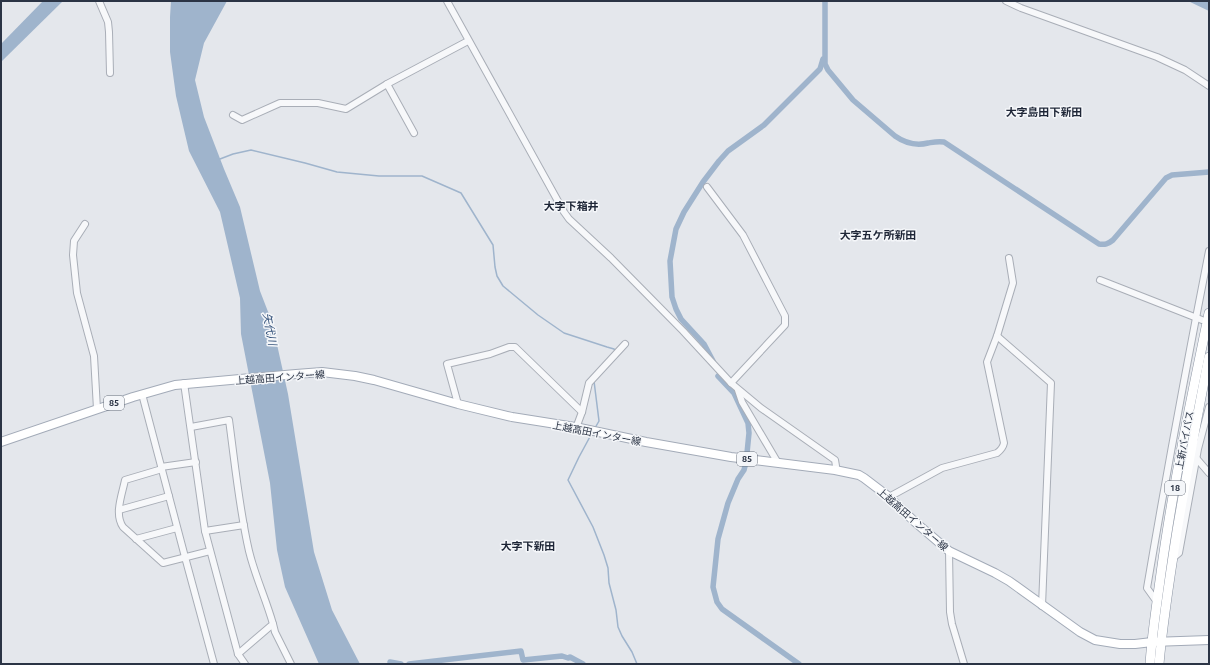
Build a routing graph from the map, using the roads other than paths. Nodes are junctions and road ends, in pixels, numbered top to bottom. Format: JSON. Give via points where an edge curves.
{"nodes":[{"id":1,"x":99,"y":1,"type":"edge"},
{"id":2,"x":447,"y":1,"type":"edge"},
{"id":3,"x":1006,"y":1,"type":"edge"},
{"id":4,"x":468,"y":41,"type":"junction"},
{"id":5,"x":110,"y":73,"type":"dead end"},
{"id":6,"x":387,"y":84,"type":"junction"},
{"id":7,"x":1209,"y":86,"type":"edge"},
{"id":8,"x":233,"y":115,"type":"dead end"},
{"id":9,"x":414,"y":133,"type":"dead end"},
{"id":10,"x":707,"y":187,"type":"dead end"},
{"id":11,"x":85,"y":224,"type":"dead end"},
{"id":12,"x":1209,"y":251,"type":"edge"},
{"id":13,"x":1009,"y":258,"type":"dead end"},
{"id":14,"x":1100,"y":280,"type":"dead end"},
{"id":15,"x":1209,"y":313,"type":"edge"},
{"id":16,"x":1199,"y":319,"type":"junction"},
{"id":17,"x":997,"y":336,"type":"junction"},
{"id":18,"x":625,"y":344,"type":"dead end"},
{"id":19,"x":1209,"y":357,"type":"edge"},
{"id":20,"x":184,"y":383,"type":"junction"},
{"id":21,"x":731,"y":383,"type":"junction"},
{"id":22,"x":737,"y":388,"type":"junction"},
{"id":23,"x":142,"y":394,"type":"junction"},
{"id":24,"x":458,"y":404,"type":"junction"},
{"id":25,"x":1209,"y":407,"type":"edge"},
{"id":26,"x":97,"y":409,"type":"junction"},
{"id":27,"x":582,"y":412,"type":"junction"},
{"id":28,"x":191,"y":427,"type":"junction"},
{"id":29,"x":576,"y":428,"type":"junction"},
{"id":30,"x":1,"y":442,"type":"edge"},
{"id":31,"x":1197,"y":459,"type":"junction"},
{"id":32,"x":196,"y":462,"type":"junction"},
{"id":33,"x":778,"y":463,"type":"junction"},
{"id":34,"x":161,"y":468,"type":"junction"},
{"id":35,"x":834,"y":470,"type":"junction"},
{"id":36,"x":1209,"y":473,"type":"edge"},
{"id":37,"x":169,"y":496,"type":"junction"},
{"id":38,"x":889,"y":497,"type":"junction"},
{"id":39,"x":120,"y":510,"type":"junction"},
{"id":40,"x":244,"y":525,"type":"junction"},
{"id":41,"x":177,"y":528,"type":"junction"},
{"id":42,"x":205,"y":532,"type":"junction"},
{"id":43,"x":136,"y":538,"type":"junction"},
{"id":44,"x":210,"y":551,"type":"junction"},
{"id":45,"x":949,"y":551,"type":"junction"},
{"id":46,"x":185,"y":557,"type":"junction"},
{"id":47,"x":1173,"y":558,"type":"junction"},
{"id":48,"x":1157,"y":602,"type":"junction"},
{"id":49,"x":1042,"y":606,"type":"junction"},
{"id":50,"x":273,"y":624,"type":"junction"},
{"id":51,"x":1209,"y":640,"type":"edge"},
{"id":52,"x":1152,"y":642,"type":"junction"},
{"id":53,"x":1161,"y":642,"type":"junction"},
{"id":54,"x":238,"y":654,"type":"junction"},
{"id":55,"x":214,"y":664,"type":"edge"},
{"id":56,"x":245,"y":664,"type":"edge"},
{"id":57,"x":291,"y":664,"type":"edge"},
{"id":58,"x":964,"y":664,"type":"edge"},
{"id":59,"x":1150,"y":664,"type":"edge"},
{"id":60,"x":1159,"y":664,"type":"edge"}],
"edges":[{"from":1,"to":5,"type":"street","via":[[110,32]]},
{"from":2,"to":4,"type":"street"},
{"from":3,"to":7,"type":"street","via":[[1157,57],[1185,70]]},
{"from":4,"to":6,"type":"street"},
{"from":4,"to":21,"type":"street","via":[[569,219],[684,331]]},
{"from":6,"to":8,"type":"street","via":[[346,109],[318,103],[280,104],[242,120]]},
{"from":6,"to":9,"type":"street"},
{"from":10,"to":21,"type":"street","via":[[743,235],[785,316],[785,325]]},
{"from":11,"to":26,"type":"street","via":[[74,241],[73,255],[77,293],[94,356]]},
{"from":12,"to":16,"type":"street"},
{"from":13,"to":17,"type":"street","via":[[1013,284]]},
{"from":14,"to":16,"type":"street"},
{"from":15,"to":48,"type":"highway","name":"上新バイパス","number":"18","via":[[1182,444]]},
{"from":16,"to":48,"type":"street","via":[[1165,483],[1147,588]]},
{"from":17,"to":38,"type":"street","via":[[986,362],[1004,443],[1001,451],[942,468]]},
{"from":17,"to":49,"type":"street","via":[[1051,383]]},
{"from":18,"to":27,"type":"street","via":[[589,382]]},
{"from":19,"to":47,"type":"highway","name":"上新バイパス","number":"18","via":[[1191,445]]},
{"from":20,"to":23,"type":"main road","name":"上越高田インター線","number":"85"},
{"from":20,"to":24,"type":"main road","name":"上越高田インター線","number":"85","via":[[322,372],[374,380]]},
{"from":20,"to":28,"type":"street"},
{"from":21,"to":22,"type":"street"},
{"from":22,"to":33,"type":"street","via":[[742,402]]},
{"from":22,"to":35,"type":"street","via":[[835,460]]},
{"from":23,"to":26,"type":"main road","name":"上越高田インター線","number":"85"},
{"from":23,"to":34,"type":"street"},
{"from":24,"to":27,"type":"street","via":[[447,364],[515,347]]},
{"from":24,"to":29,"type":"main road","name":"上越高田インター線","number":"85"},
{"from":25,"to":31,"type":"street","via":[[1197,449]]},
{"from":26,"to":30,"type":"main road","name":"上越高田インター線","number":"85"},
{"from":27,"to":29,"type":"street"},
{"from":28,"to":32,"type":"street"},
{"from":28,"to":40,"type":"street","via":[[229,420]]},
{"from":29,"to":33,"type":"main road","name":"上越高田インター線","number":"85","via":[[731,457]]},
{"from":31,"to":36,"type":"street"},
{"from":31,"to":47,"type":"street","via":[[1179,554]]},
{"from":32,"to":34,"type":"street"},
{"from":32,"to":42,"type":"street"},
{"from":33,"to":35,"type":"main road","name":"上越高田インター線","number":"85"},
{"from":34,"to":37,"type":"street"},
{"from":34,"to":39,"type":"street","via":[[125,480]]},
{"from":35,"to":38,"type":"main road","name":"上越高田インター線","number":"85","via":[[859,475]]},
{"from":37,"to":39,"type":"street"},
{"from":37,"to":41,"type":"street"},
{"from":38,"to":45,"type":"main road","name":"上越高田インター線","number":"85"},
{"from":39,"to":43,"type":"street","via":[[120,523]]},
{"from":40,"to":42,"type":"street"},
{"from":40,"to":50,"type":"street","via":[[253,566]]},
{"from":41,"to":43,"type":"street"},
{"from":41,"to":46,"type":"street"},
{"from":42,"to":44,"type":"street"},
{"from":43,"to":46,"type":"street","via":[[163,563]]},
{"from":44,"to":46,"type":"street"},
{"from":44,"to":54,"type":"street"},
{"from":45,"to":49,"type":"main road","name":"上越高田インター線","number":"85","via":[[1009,581]]},
{"from":45,"to":58,"type":"street","via":[[950,612]]},
{"from":46,"to":55,"type":"street"},
{"from":47,"to":53,"type":"highway","name":"上新バイパス","number":"18"},
{"from":48,"to":52,"type":"highway","name":"上新バイパス","number":"18"},
{"from":49,"to":52,"type":"main road","name":"上越高田インター線","number":"85","via":[[1095,640],[1120,644]]},
{"from":50,"to":54,"type":"street"},
{"from":50,"to":57,"type":"street"},
{"from":51,"to":53,"type":"main road","name":"上越高田インター線"},
{"from":52,"to":53,"type":"main road","name":"上越高田インター線"},
{"from":52,"to":59,"type":"highway","name":"上新バイパス","number":"18"},
{"from":53,"to":60,"type":"highway","name":"上新バイパス","number":"18"},
{"from":54,"to":56,"type":"street"}]}
